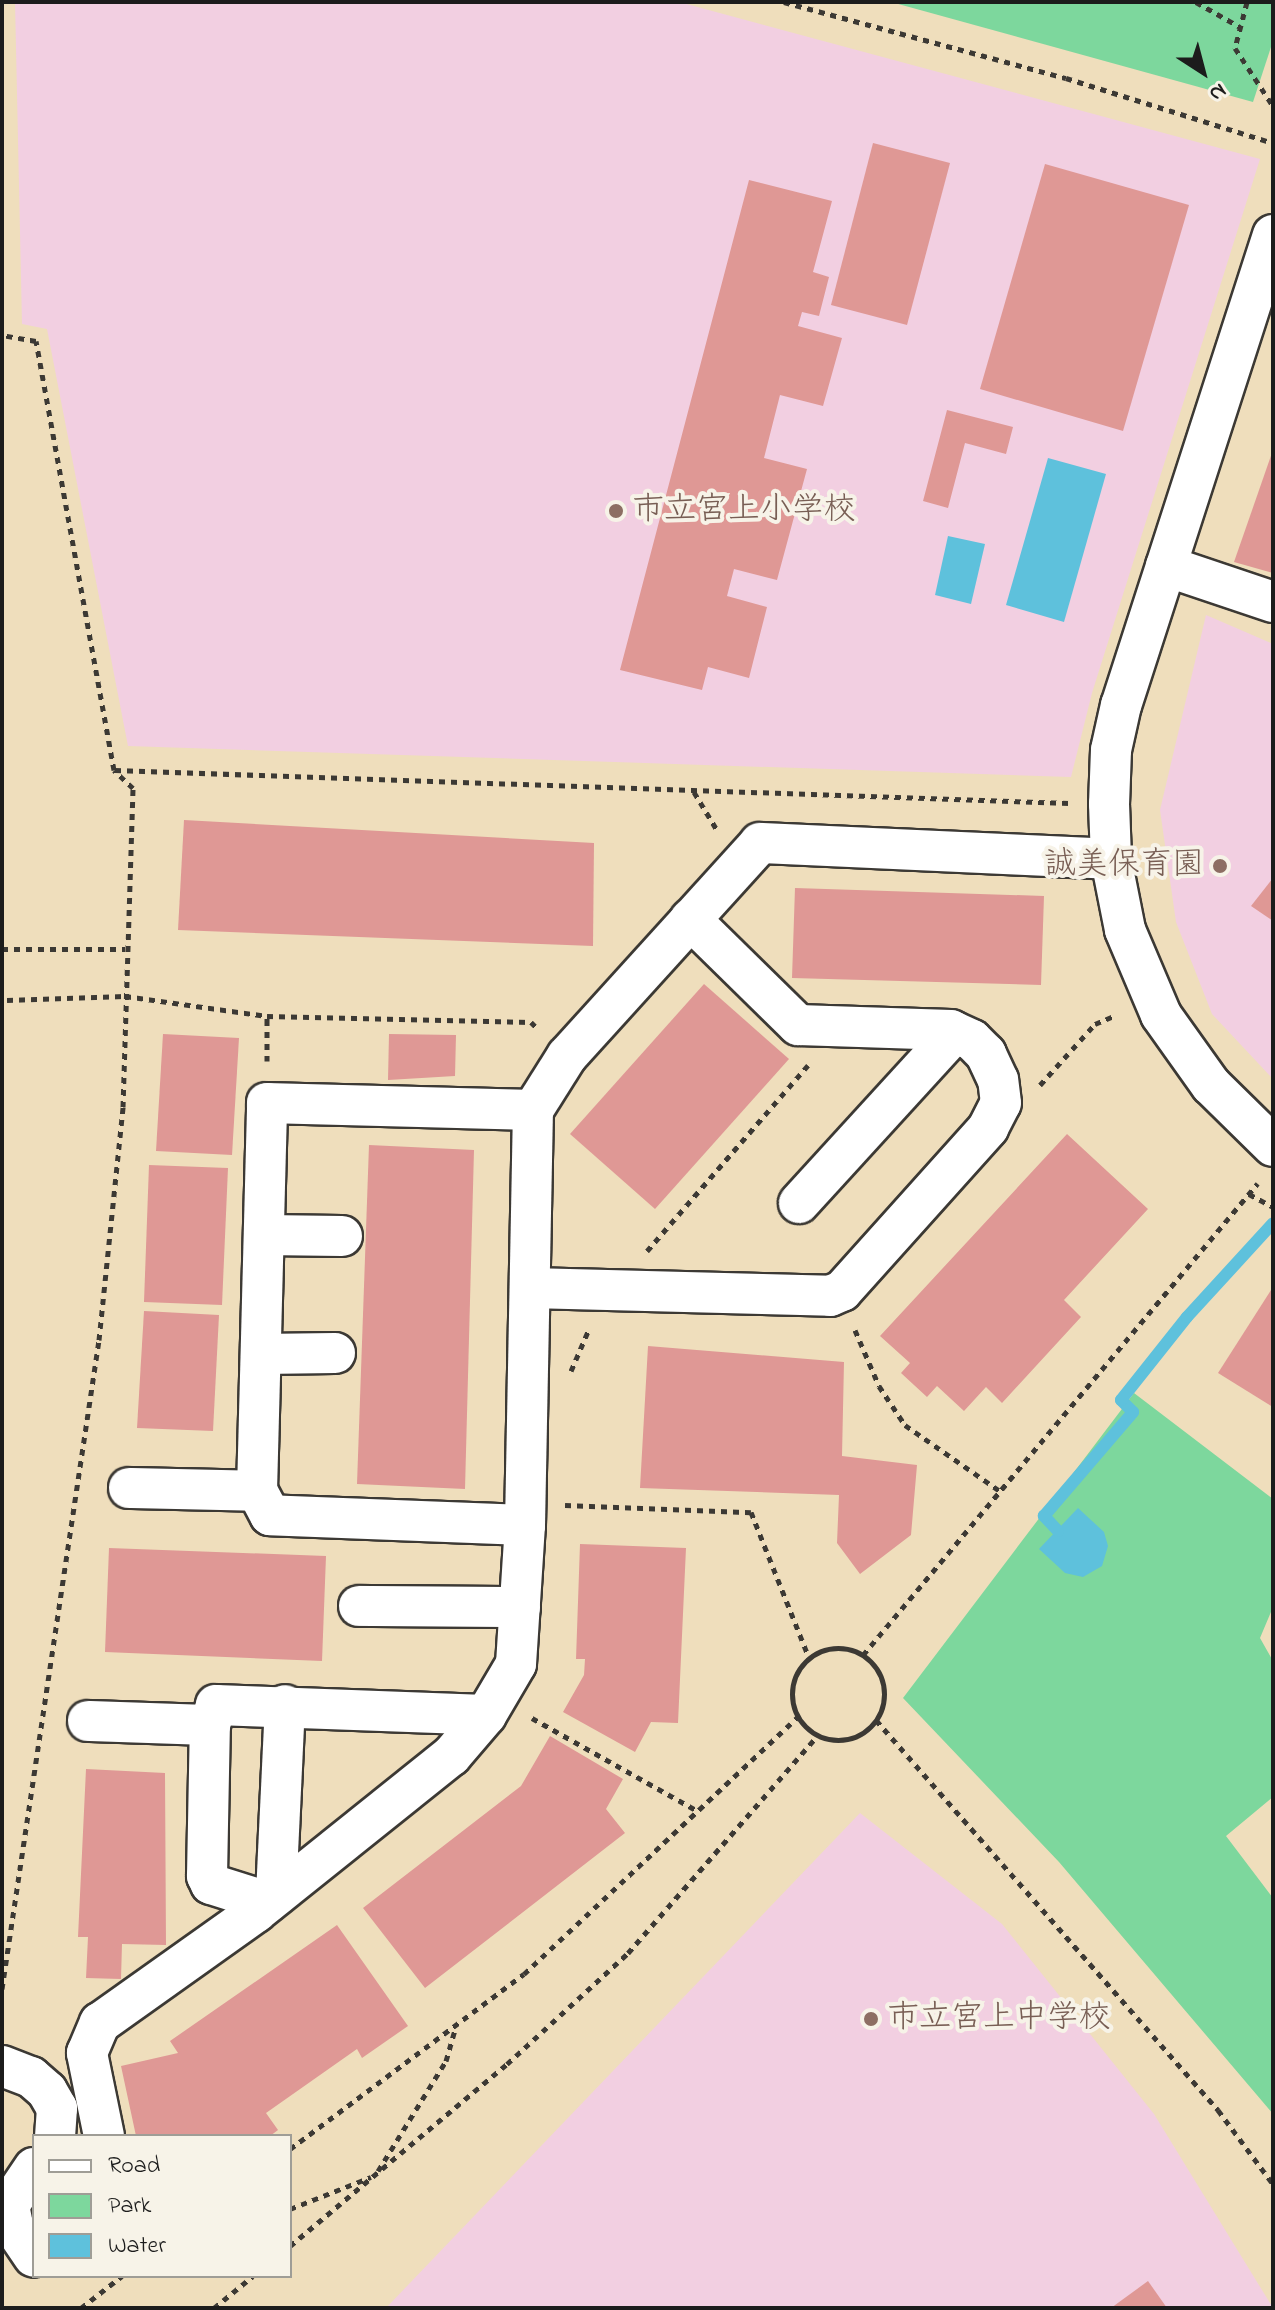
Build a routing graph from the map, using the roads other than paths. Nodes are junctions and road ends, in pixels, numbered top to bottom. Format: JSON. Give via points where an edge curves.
{"nodes":[{"id":1,"x":1273,"y":235,"type":"edge"},
{"id":2,"x":1166,"y":566,"type":"junction"},
{"id":3,"x":1273,"y":602,"type":"edge"},
{"id":4,"x":1111,"y":859,"type":"junction"},
{"id":5,"x":690,"y":919,"type":"junction"},
{"id":6,"x":955,"y":1032,"type":"junction"},
{"id":7,"x":533,"y":1110,"type":"junction"},
{"id":8,"x":1269,"y":1160,"type":"edge"},
{"id":9,"x":799,"y":1203,"type":"dead end"},
{"id":10,"x":264,"y":1235,"type":"junction"},
{"id":11,"x":342,"y":1236,"type":"dead end"},
{"id":12,"x":530,"y":1288,"type":"junction"},
{"id":13,"x":335,"y":1353,"type":"dead end"},
{"id":14,"x":261,"y":1354,"type":"junction"},
{"id":15,"x":129,"y":1488,"type":"dead end"},
{"id":16,"x":257,"y":1491,"type":"junction"},
{"id":17,"x":538,"y":1514,"type":"junction"},
{"id":18,"x":359,"y":1606,"type":"dead end"},
{"id":19,"x":520,"y":1607,"type":"junction"},
{"id":20,"x":285,"y":1705,"type":"junction"},
{"id":21,"x":486,"y":1715,"type":"junction"},
{"id":22,"x":88,"y":1721,"type":"dead end"},
{"id":23,"x":210,"y":1725,"type":"junction"},
{"id":24,"x":267,"y":1903,"type":"junction"},
{"id":25,"x":2,"y":2066,"type":"edge"},
{"id":26,"x":55,"y":2134,"type":"edge"},
{"id":27,"x":104,"y":2134,"type":"edge"},
{"id":28,"x":32,"y":2171,"type":"edge"},
{"id":29,"x":32,"y":2254,"type":"edge"}],
"edges":[{"from":1,"to":2,"type":"street"},
{"from":2,"to":3,"type":"street"},
{"from":2,"to":4,"type":"street","via":[[1111,750]]},
{"from":4,"to":5,"type":"street","via":[[760,843]]},
{"from":4,"to":8,"type":"street","via":[[1125,930],[1161,1015]]},
{"from":5,"to":6,"type":"street","via":[[798,1025]]},
{"from":5,"to":7,"type":"street","via":[[567,1056]]},
{"from":6,"to":9,"type":"street"},
{"from":6,"to":12,"type":"street","via":[[986,1054],[1001,1103],[988,1128],[838,1293],[818,1299]]},
{"from":7,"to":10,"type":"street","via":[[267,1103]]},
{"from":7,"to":12,"type":"street"},
{"from":10,"to":11,"type":"street"},
{"from":10,"to":14,"type":"street"},
{"from":12,"to":17,"type":"street"},
{"from":13,"to":14,"type":"street"},
{"from":14,"to":16,"type":"street"},
{"from":15,"to":16,"type":"street"},
{"from":16,"to":17,"type":"street","via":[[270,1515]]},
{"from":17,"to":19,"type":"street"},
{"from":18,"to":19,"type":"street"},
{"from":19,"to":21,"type":"street","via":[[516,1664]]},
{"from":20,"to":21,"type":"street"},
{"from":20,"to":23,"type":"street","via":[[220,1702]]},
{"from":20,"to":24,"type":"street"},
{"from":21,"to":24,"type":"street","via":[[451,1756]]},
{"from":22,"to":23,"type":"street"},
{"from":23,"to":24,"type":"street","via":[[207,1876],[211,1884]]},
{"from":24,"to":27,"type":"street","via":[[100,2023],[90,2036],[87,2053]]},
{"from":25,"to":26,"type":"street","via":[[31,2077],[47,2091],[57,2108]]},
{"from":28,"to":29,"type":"street","via":[[9,2205],[13,2226]]}]}
